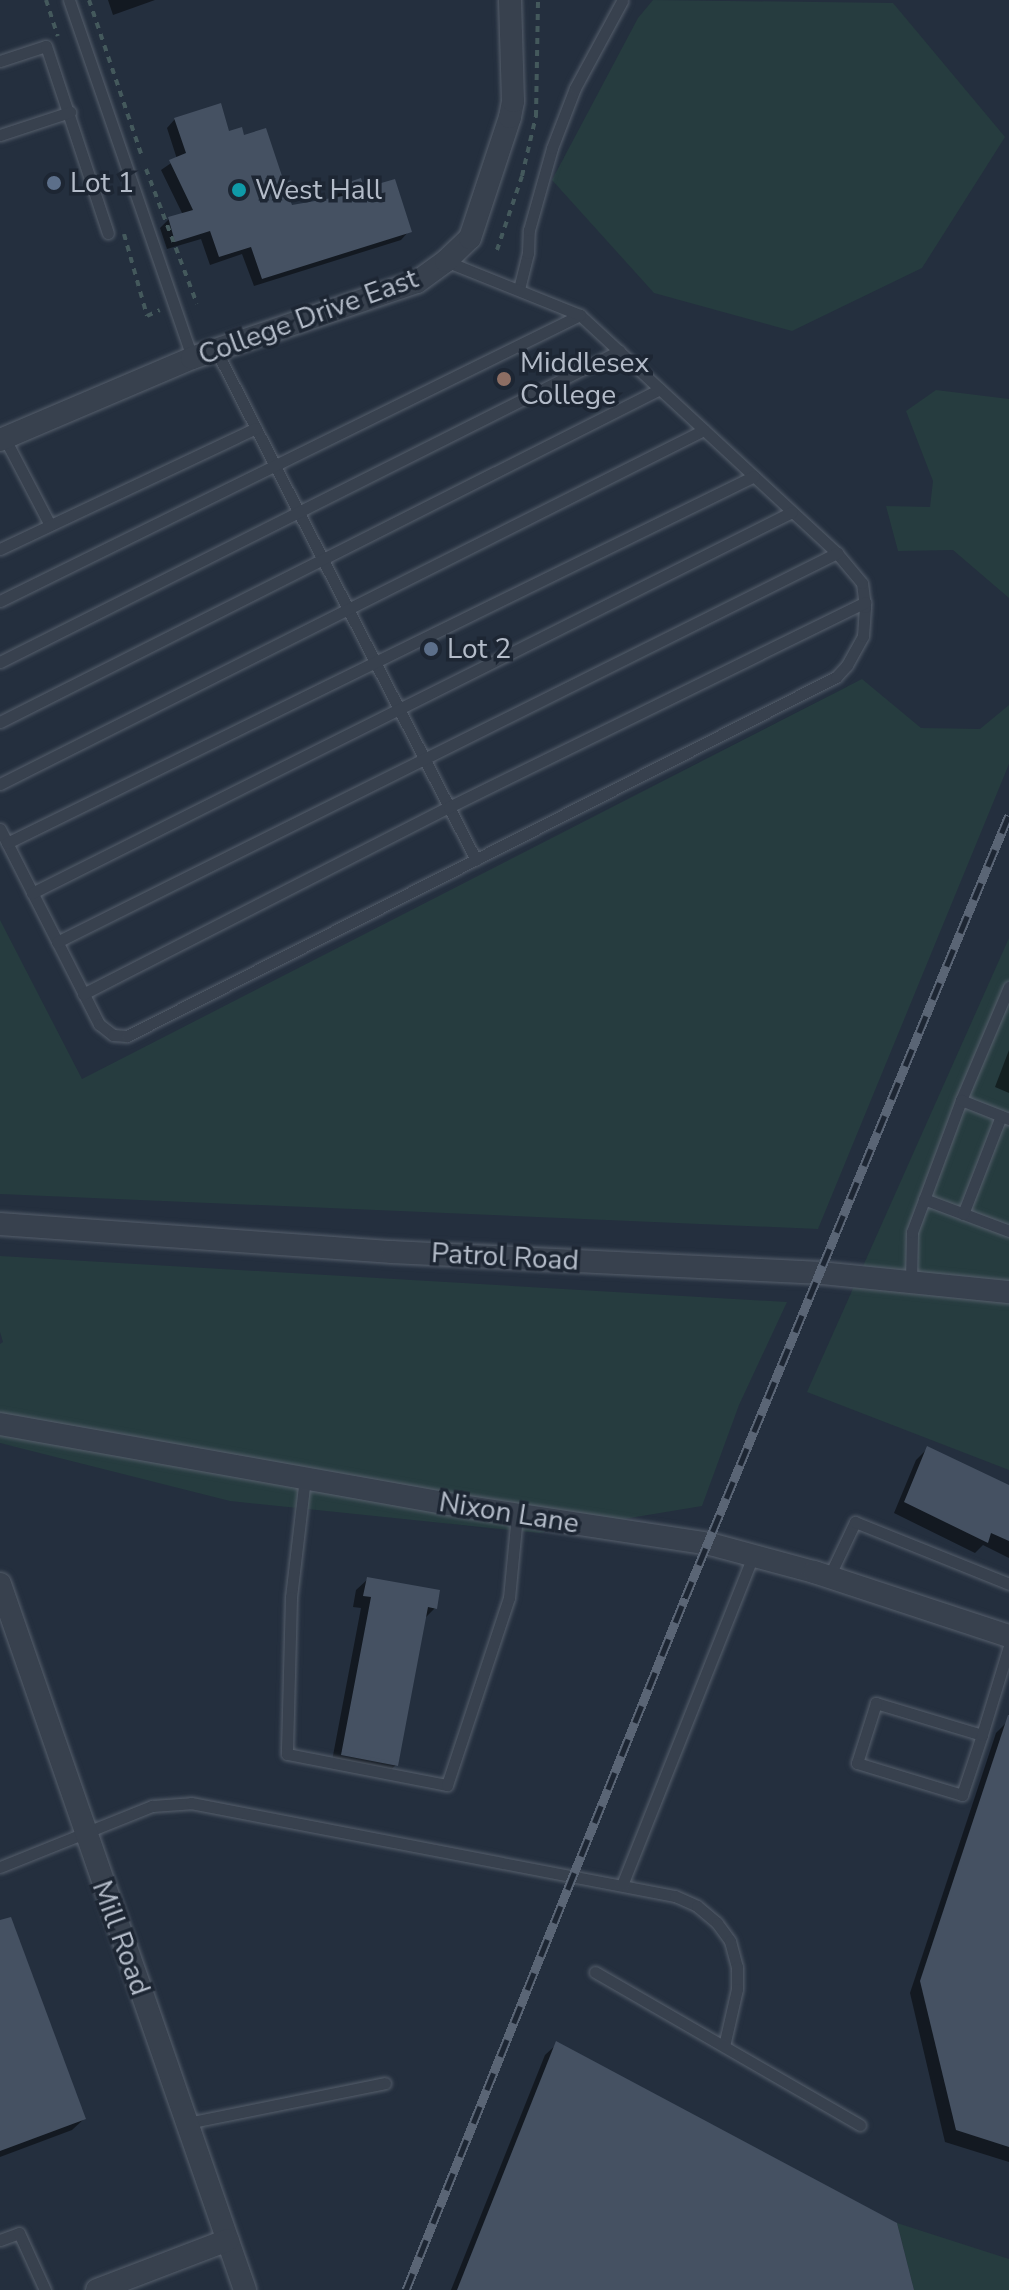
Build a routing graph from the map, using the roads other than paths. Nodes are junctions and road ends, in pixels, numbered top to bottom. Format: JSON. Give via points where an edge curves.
{"nodes":[{"id":1,"x":69,"y":0,"type":"edge"},
{"id":2,"x":510,"y":0,"type":"edge"},
{"id":3,"x":622,"y":1,"type":"edge"},
{"id":4,"x":0,"y":61,"type":"edge"},
{"id":5,"x":70,"y":112,"type":"junction"},
{"id":6,"x":0,"y":135,"type":"edge"},
{"id":7,"x":108,"y":233,"type":"dead end"},
{"id":8,"x":446,"y":261,"type":"junction"},
{"id":9,"x":519,"y":289,"type":"junction"},
{"id":10,"x":580,"y":315,"type":"junction"},
{"id":11,"x":216,"y":350,"type":"junction"},
{"id":12,"x":619,"y":351,"type":"junction"},
{"id":13,"x":192,"y":358,"type":"junction"},
{"id":14,"x":660,"y":389,"type":"junction"},
{"id":15,"x":256,"y":428,"type":"junction"},
{"id":16,"x":704,"y":430,"type":"junction"},
{"id":17,"x":2,"y":436,"type":"edge"},
{"id":18,"x":274,"y":465,"type":"junction"},
{"id":19,"x":754,"y":476,"type":"junction"},
{"id":20,"x":298,"y":511,"type":"junction"},
{"id":21,"x":792,"y":512,"type":"junction"},
{"id":22,"x":50,"y":525,"type":"junction"},
{"id":23,"x":0,"y":549,"type":"edge"},
{"id":24,"x":837,"y":553,"type":"junction"},
{"id":25,"x":323,"y":560,"type":"junction"},
{"id":26,"x":0,"y":601,"type":"edge"},
{"id":27,"x":865,"y":602,"type":"junction"},
{"id":28,"x":348,"y":609,"type":"junction"},
{"id":29,"x":0,"y":662,"type":"edge"},
{"id":30,"x":374,"y":662,"type":"junction"},
{"id":31,"x":398,"y":710,"type":"junction"},
{"id":32,"x":0,"y":722,"type":"edge"},
{"id":33,"x":423,"y":757,"type":"junction"},
{"id":34,"x":0,"y":784,"type":"edge"},
{"id":35,"x":449,"y":807,"type":"junction"},
{"id":36,"x":0,"y":829,"type":"edge"},
{"id":37,"x":7,"y":843,"type":"junction"},
{"id":38,"x":476,"y":860,"type":"junction"},
{"id":39,"x":32,"y":893,"type":"junction"},
{"id":40,"x":57,"y":942,"type":"junction"},
{"id":41,"x":1009,"y":987,"type":"edge"},
{"id":42,"x":83,"y":994,"type":"junction"},
{"id":43,"x":961,"y":1100,"type":"junction"},
{"id":44,"x":1005,"y":1117,"type":"edge"},
{"id":45,"x":924,"y":1199,"type":"junction"},
{"id":46,"x":963,"y":1214,"type":"junction"},
{"id":47,"x":0,"y":1224,"type":"edge"},
{"id":48,"x":1009,"y":1231,"type":"edge"},
{"id":49,"x":911,"y":1281,"type":"junction"},
{"id":50,"x":1009,"y":1292,"type":"edge"},
{"id":51,"x":0,"y":1424,"type":"edge"},
{"id":52,"x":305,"y":1478,"type":"junction"},
{"id":53,"x":517,"y":1515,"type":"junction"},
{"id":54,"x":753,"y":1556,"type":"junction"},
{"id":55,"x":829,"y":1577,"type":"junction"},
{"id":56,"x":1009,"y":1584,"type":"edge"},
{"id":57,"x":2,"y":1594,"type":"edge"},
{"id":58,"x":1009,"y":1636,"type":"edge"},
{"id":59,"x":1009,"y":1646,"type":"edge"},
{"id":60,"x":982,"y":1735,"type":"junction"},
{"id":61,"x":84,"y":1834,"type":"junction"},
{"id":62,"x":0,"y":1867,"type":"edge"},
{"id":63,"x":622,"y":1885,"type":"junction"},
{"id":64,"x":595,"y":1972,"type":"dead end"},
{"id":65,"x":724,"y":2046,"type":"junction"},
{"id":66,"x":385,"y":2083,"type":"dead end"},
{"id":67,"x":187,"y":2123,"type":"junction"},
{"id":68,"x":860,"y":2125,"type":"dead end"},
{"id":69,"x":0,"y":2240,"type":"edge"},
{"id":70,"x":228,"y":2240,"type":"junction"},
{"id":71,"x":45,"y":2290,"type":"edge"},
{"id":72,"x":97,"y":2290,"type":"edge"},
{"id":73,"x":245,"y":2290,"type":"edge"}],
"edges":[{"from":1,"to":13,"type":"lane"},
{"from":2,"to":8,"type":"street","name":"College Drive East","via":[[510,117],[470,238]]},
{"from":3,"to":9,"type":"lane","via":[[575,88],[552,148]]},
{"from":4,"to":5,"type":"lane","via":[[46,46]]},
{"from":5,"to":6,"type":"lane"},
{"from":5,"to":7,"type":"lane"},
{"from":8,"to":9,"type":"lane"},
{"from":8,"to":11,"type":"street","name":"College Drive East","via":[[417,282]]},
{"from":9,"to":10,"type":"lane"},
{"from":10,"to":12,"type":"lane"},
{"from":10,"to":18,"type":"lane"},
{"from":11,"to":13,"type":"street","name":"College Drive East"},
{"from":11,"to":15,"type":"lane"},
{"from":12,"to":14,"type":"lane"},
{"from":12,"to":20,"type":"lane"},
{"from":13,"to":17,"type":"street","name":"College Drive East"},
{"from":14,"to":16,"type":"lane"},
{"from":14,"to":25,"type":"lane"},
{"from":15,"to":18,"type":"lane"},
{"from":15,"to":22,"type":"lane"},
{"from":16,"to":19,"type":"lane"},
{"from":16,"to":28,"type":"lane"},
{"from":17,"to":22,"type":"lane"},
{"from":18,"to":20,"type":"lane"},
{"from":18,"to":26,"type":"lane"},
{"from":19,"to":21,"type":"lane"},
{"from":19,"to":30,"type":"lane"},
{"from":20,"to":25,"type":"lane"},
{"from":20,"to":29,"type":"lane"},
{"from":21,"to":24,"type":"lane"},
{"from":21,"to":31,"type":"lane"},
{"from":22,"to":23,"type":"lane"},
{"from":24,"to":27,"type":"lane","via":[[862,583]]},
{"from":24,"to":33,"type":"lane"},
{"from":25,"to":28,"type":"lane"},
{"from":25,"to":32,"type":"lane"},
{"from":27,"to":35,"type":"lane"},
{"from":27,"to":38,"type":"lane","via":[[863,636],[836,677]]},
{"from":28,"to":30,"type":"lane"},
{"from":28,"to":34,"type":"lane"},
{"from":30,"to":31,"type":"lane"},
{"from":30,"to":37,"type":"lane"},
{"from":31,"to":33,"type":"lane"},
{"from":31,"to":39,"type":"lane"},
{"from":33,"to":35,"type":"lane"},
{"from":33,"to":40,"type":"lane"},
{"from":35,"to":38,"type":"lane"},
{"from":35,"to":42,"type":"lane"},
{"from":36,"to":37,"type":"lane"},
{"from":37,"to":39,"type":"lane"},
{"from":38,"to":42,"type":"lane","via":[[127,1036],[113,1035],[99,1024]]},
{"from":39,"to":40,"type":"lane"},
{"from":40,"to":42,"type":"lane"},
{"from":41,"to":43,"type":"lane"},
{"from":43,"to":44,"type":"lane"},
{"from":43,"to":45,"type":"lane"},
{"from":44,"to":46,"type":"lane"},
{"from":45,"to":46,"type":"lane"},
{"from":45,"to":49,"type":"lane","via":[[912,1232]]},
{"from":46,"to":48,"type":"lane"},
{"from":47,"to":49,"type":"street","name":"Patrol Road"},
{"from":49,"to":50,"type":"street","name":"Patrol Road"},
{"from":51,"to":52,"type":"street","name":"Nixon Lane"},
{"from":52,"to":53,"type":"street","name":"Nixon Lane"},
{"from":52,"to":53,"type":"lane","via":[[291,1597],[287,1754],[447,1785],[509,1598]]},
{"from":53,"to":54,"type":"street","name":"Nixon Lane","via":[[710,1544]]},
{"from":54,"to":55,"type":"street","name":"Nixon Lane"},
{"from":54,"to":63,"type":"lane"},
{"from":55,"to":56,"type":"lane","via":[[855,1522]]},
{"from":55,"to":58,"type":"street","name":"Nixon Lane"},
{"from":57,"to":61,"type":"street","name":"Mill Road"},
{"from":59,"to":60,"type":"lane"},
{"from":60,"to":60,"type":"lane","via":[[962,1795],[857,1763],[876,1703]]},
{"from":61,"to":62,"type":"lane"},
{"from":61,"to":63,"type":"lane","via":[[152,1806],[191,1803]]},
{"from":61,"to":67,"type":"street","name":"Mill Road"},
{"from":63,"to":65,"type":"lane","via":[[697,1906],[730,1941],[737,1989]]},
{"from":64,"to":65,"type":"lane"},
{"from":65,"to":68,"type":"lane"},
{"from":66,"to":67,"type":"lane"},
{"from":67,"to":70,"type":"street","name":"Mill Road"},
{"from":69,"to":71,"type":"lane","via":[[19,2233]]},
{"from":70,"to":72,"type":"street"},
{"from":70,"to":73,"type":"street","name":"Mill Road"}]}
